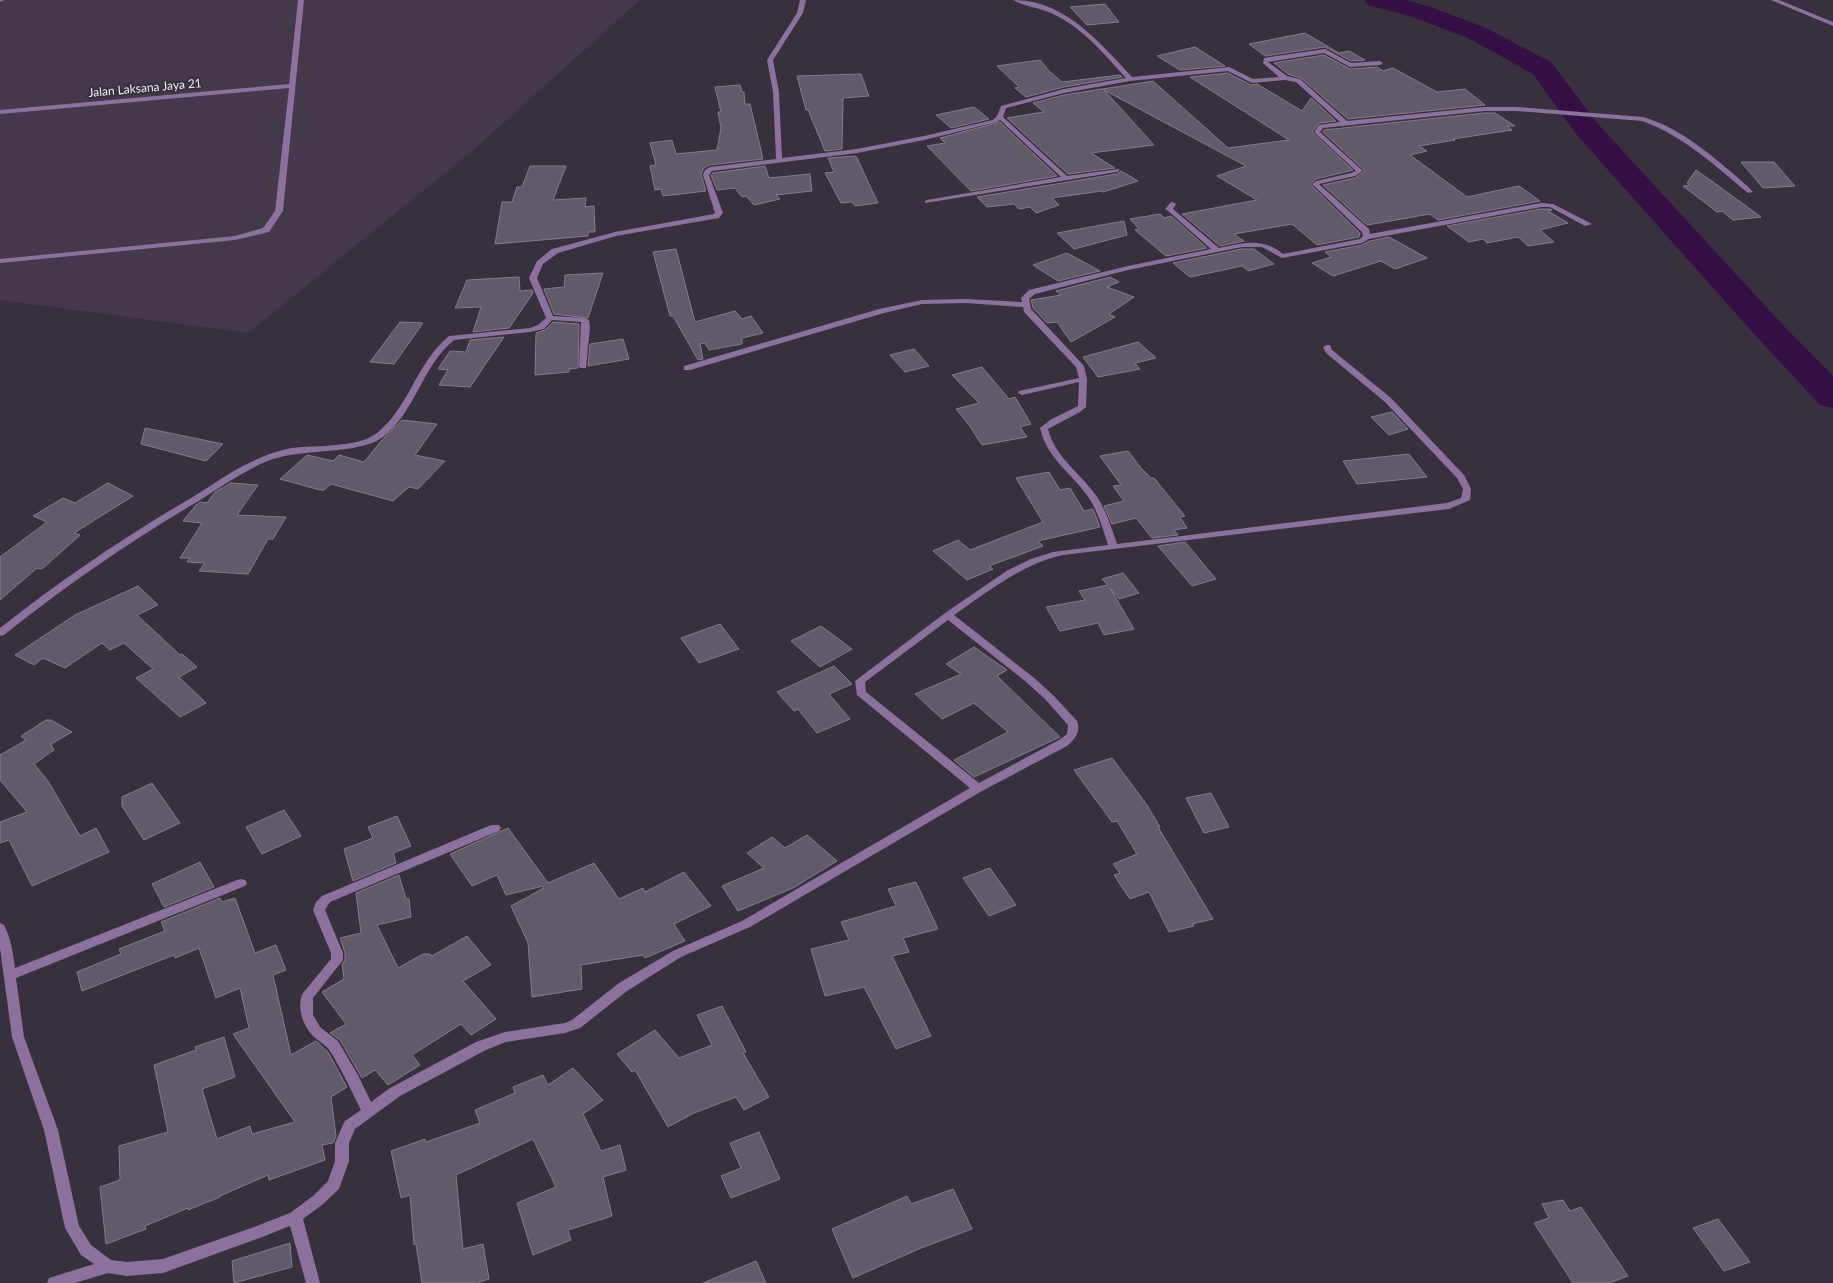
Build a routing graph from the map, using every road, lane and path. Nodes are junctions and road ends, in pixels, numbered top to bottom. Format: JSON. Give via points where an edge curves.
{"nodes":[{"id":1,"x":301,"y":0,"type":"edge"},
{"id":2,"x":804,"y":0,"type":"edge"},
{"id":3,"x":1016,"y":0,"type":"edge"},
{"id":4,"x":1774,"y":0,"type":"edge"},
{"id":5,"x":1833,"y":24,"type":"edge"},
{"id":6,"x":1380,"y":63,"type":"dead end"},
{"id":7,"x":1285,"y":78,"type":"junction"},
{"id":8,"x":1130,"y":79,"type":"junction"},
{"id":9,"x":292,"y":86,"type":"junction"},
{"id":10,"x":0,"y":112,"type":"edge"},
{"id":11,"x":1000,"y":117,"type":"junction"},
{"id":12,"x":1345,"y":123,"type":"junction"},
{"id":13,"x":779,"y":161,"type":"junction"},
{"id":14,"x":1117,"y":170,"type":"dead end"},
{"id":15,"x":1064,"y":177,"type":"junction"},
{"id":16,"x":1750,"y":192,"type":"dead end"},
{"id":17,"x":927,"y":202,"type":"dead end"},
{"id":18,"x":1172,"y":204,"type":"dead end"},
{"id":19,"x":1588,"y":224,"type":"dead end"},
{"id":20,"x":1367,"y":237,"type":"junction"},
{"id":21,"x":1217,"y":250,"type":"junction"},
{"id":22,"x":0,"y":261,"type":"edge"},
{"id":23,"x":1025,"y":305,"type":"junction"},
{"id":24,"x":550,"y":318,"type":"junction"},
{"id":25,"x":1327,"y":347,"type":"dead end"},
{"id":26,"x":583,"y":366,"type":"dead end"},
{"id":27,"x":687,"y":368,"type":"dead end"},
{"id":28,"x":1083,"y":379,"type":"junction"},
{"id":29,"x":1022,"y":393,"type":"dead end"},
{"id":30,"x":1114,"y":547,"type":"junction"},
{"id":31,"x":948,"y":615,"type":"junction"},
{"id":32,"x":0,"y":633,"type":"edge"},
{"id":33,"x":978,"y":788,"type":"junction"},
{"id":34,"x":494,"y":828,"type":"dead end"},
{"id":35,"x":241,"y":883,"type":"dead end"},
{"id":36,"x":0,"y":928,"type":"edge"},
{"id":37,"x":10,"y":975,"type":"junction"},
{"id":38,"x":368,"y":1111,"type":"junction"},
{"id":39,"x":295,"y":1217,"type":"junction"},
{"id":40,"x":108,"y":1266,"type":"junction"},
{"id":41,"x":54,"y":1283,"type":"edge"},
{"id":42,"x":312,"y":1283,"type":"edge"}],
"edges":[{"from":1,"to":9,"type":"street"},
{"from":2,"to":13,"type":"street","via":[[800,13],[770,60],[776,92]]},
{"from":3,"to":8,"type":"street","via":[[1068,19]]},
{"from":4,"to":5,"type":"street"},
{"from":6,"to":7,"type":"street","via":[[1350,65],[1325,50],[1266,59],[1265,62]]},
{"from":7,"to":8,"type":"street","via":[[1252,81],[1230,69]]},
{"from":7,"to":12,"type":"street","via":[[1298,80]]},
{"from":8,"to":11,"type":"street","via":[[1007,105]]},
{"from":9,"to":10,"type":"street","name":"Jalan Laksana Jaya 21"},
{"from":9,"to":22,"type":"street","via":[[279,211],[266,230],[235,238]]},
{"from":11,"to":13,"type":"street","via":[[995,121],[924,138]]},
{"from":11,"to":15,"type":"street"},
{"from":12,"to":16,"type":"street","via":[[1484,109],[1643,119],[1662,124],[1679,134]]},
{"from":12,"to":20,"type":"street","via":[[1322,126],[1317,132],[1360,172],[1315,184],[1366,231]]},
{"from":13,"to":24,"type":"street","via":[[707,171],[718,213],[716,216],[614,234],[555,251],[540,263],[533,278]]},
{"from":14,"to":15,"type":"street"},
{"from":15,"to":17,"type":"street"},
{"from":18,"to":21,"type":"street","via":[[1169,209]]},
{"from":19,"to":20,"type":"street","via":[[1551,205],[1541,205]]},
{"from":20,"to":21,"type":"street","via":[[1362,241],[1282,256],[1268,245],[1257,243]]},
{"from":21,"to":23,"type":"street","via":[[1032,292],[1025,298]]},
{"from":23,"to":27,"type":"street","via":[[922,302]]},
{"from":23,"to":28,"type":"street","via":[[1080,366]]},
{"from":24,"to":26,"type":"street","via":[[585,320]]},
{"from":24,"to":32,"type":"street","via":[[541,327],[530,330],[458,336],[447,341],[399,415],[379,436],[261,460],[140,531]]},
{"from":25,"to":30,"type":"street","via":[[1388,400],[1461,478],[1467,489],[1465,500],[1450,506]]},
{"from":28,"to":29,"type":"street"},
{"from":28,"to":30,"type":"street","via":[[1082,407],[1073,415],[1052,421],[1044,428],[1045,436],[1053,452],[1093,497]]},
{"from":30,"to":31,"type":"street","via":[[1078,550],[1036,560],[1013,571]]},
{"from":31,"to":33,"type":"street","via":[[860,681],[861,693]]},
{"from":31,"to":33,"type":"street","via":[[1049,696],[1072,724],[1072,735],[1063,743]]},
{"from":33,"to":38,"type":"street","via":[[746,924],[677,954],[623,987],[576,1024],[505,1037],[481,1046],[396,1092]]},
{"from":34,"to":38,"type":"street","via":[[326,898],[320,905],[337,960],[307,997],[307,1015],[316,1031],[333,1045]]},
{"from":35,"to":37,"type":"street"},
{"from":36,"to":37,"type":"street"},
{"from":37,"to":40,"type":"street","via":[[18,1037],[51,1130],[72,1228],[86,1250]]},
{"from":38,"to":39,"type":"street","via":[[350,1125],[342,1144],[342,1161],[334,1185]]},
{"from":39,"to":40,"type":"street","via":[[163,1266],[127,1269]]},
{"from":39,"to":42,"type":"street"},
{"from":40,"to":41,"type":"street"}]}
